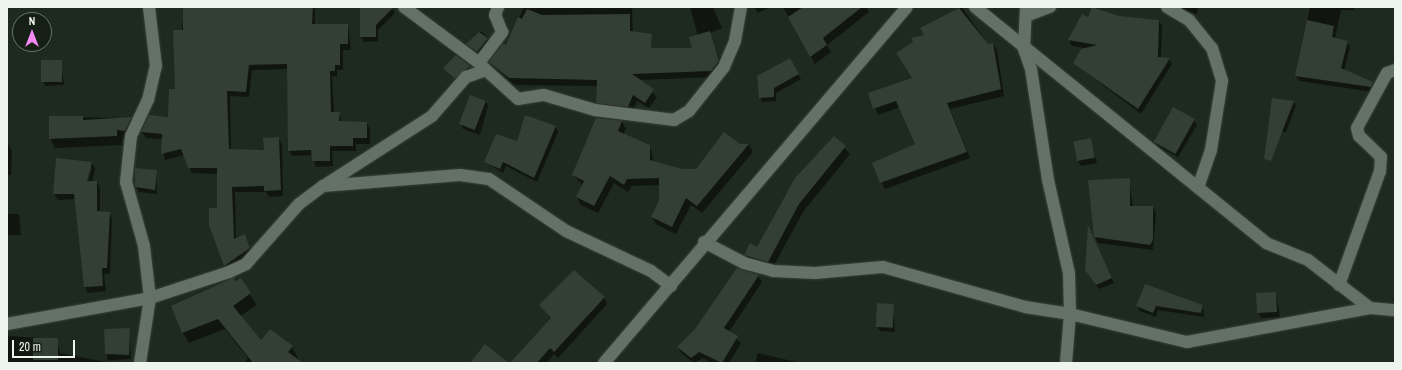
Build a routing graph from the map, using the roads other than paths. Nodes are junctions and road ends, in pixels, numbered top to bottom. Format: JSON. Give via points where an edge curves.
{"nodes":[{"id":1,"x":149,"y":7,"type":"edge"},
{"id":2,"x":404,"y":7,"type":"edge"},
{"id":3,"x":498,"y":7,"type":"edge"},
{"id":4,"x":740,"y":7,"type":"edge"},
{"id":5,"x":907,"y":7,"type":"edge"},
{"id":6,"x":975,"y":7,"type":"edge"},
{"id":7,"x":1050,"y":7,"type":"edge"},
{"id":8,"x":1167,"y":7,"type":"edge"},
{"id":9,"x":1026,"y":11,"type":"edge"},
{"id":10,"x":1024,"y":49,"type":"junction"},
{"id":11,"x":482,"y":67,"type":"junction"},
{"id":12,"x":1395,"y":70,"type":"edge"},
{"id":13,"x":323,"y":186,"type":"junction"},
{"id":14,"x":1198,"y":187,"type":"junction"},
{"id":15,"x":704,"y":242,"type":"junction"},
{"id":16,"x":1338,"y":285,"type":"junction"},
{"id":17,"x":671,"y":286,"type":"junction"},
{"id":18,"x":150,"y":298,"type":"junction"},
{"id":19,"x":1370,"y":308,"type":"junction"},
{"id":20,"x":1395,"y":310,"type":"edge"},
{"id":21,"x":1070,"y":314,"type":"junction"},
{"id":22,"x":7,"y":324,"type":"edge"},
{"id":23,"x":140,"y":363,"type":"edge"},
{"id":24,"x":604,"y":363,"type":"edge"},
{"id":25,"x":1066,"y":363,"type":"edge"}],
"edges":[{"from":1,"to":18,"type":"street","via":[[156,66],[148,100],[131,136],[126,182],[144,246]]},
{"from":2,"to":11,"type":"street"},
{"from":3,"to":11,"type":"street","via":[[496,15],[502,32]]},
{"from":4,"to":11,"type":"street","via":[[735,41],[724,67],[689,111],[674,120],[595,110],[544,95],[518,99]]},
{"from":5,"to":15,"type":"street"},
{"from":6,"to":10,"type":"street"},
{"from":7,"to":9,"type":"street"},
{"from":8,"to":14,"type":"street","via":[[1189,20],[1212,48],[1222,81],[1211,150]]},
{"from":9,"to":10,"type":"street"},
{"from":10,"to":14,"type":"street","via":[[1056,69]]},
{"from":10,"to":21,"type":"street","via":[[1031,69],[1048,180],[1069,273]]},
{"from":11,"to":13,"type":"street","via":[[466,77],[432,116]]},
{"from":12,"to":16,"type":"street","via":[[1387,73],[1357,128],[1360,136],[1381,157],[1380,171]]},
{"from":13,"to":17,"type":"street","via":[[460,175],[482,176],[566,231],[651,271]]},
{"from":13,"to":18,"type":"street","via":[[299,204],[246,264]]},
{"from":14,"to":16,"type":"street","via":[[1266,243],[1308,260]]},
{"from":15,"to":17,"type":"street"},
{"from":15,"to":21,"type":"street","via":[[744,263],[773,271],[815,273],[883,267],[1025,307]]},
{"from":16,"to":19,"type":"street"},
{"from":17,"to":24,"type":"street"},
{"from":18,"to":22,"type":"street"},
{"from":18,"to":23,"type":"street"},
{"from":19,"to":20,"type":"street"},
{"from":19,"to":21,"type":"street","via":[[1187,342]]},
{"from":21,"to":25,"type":"street"}]}
